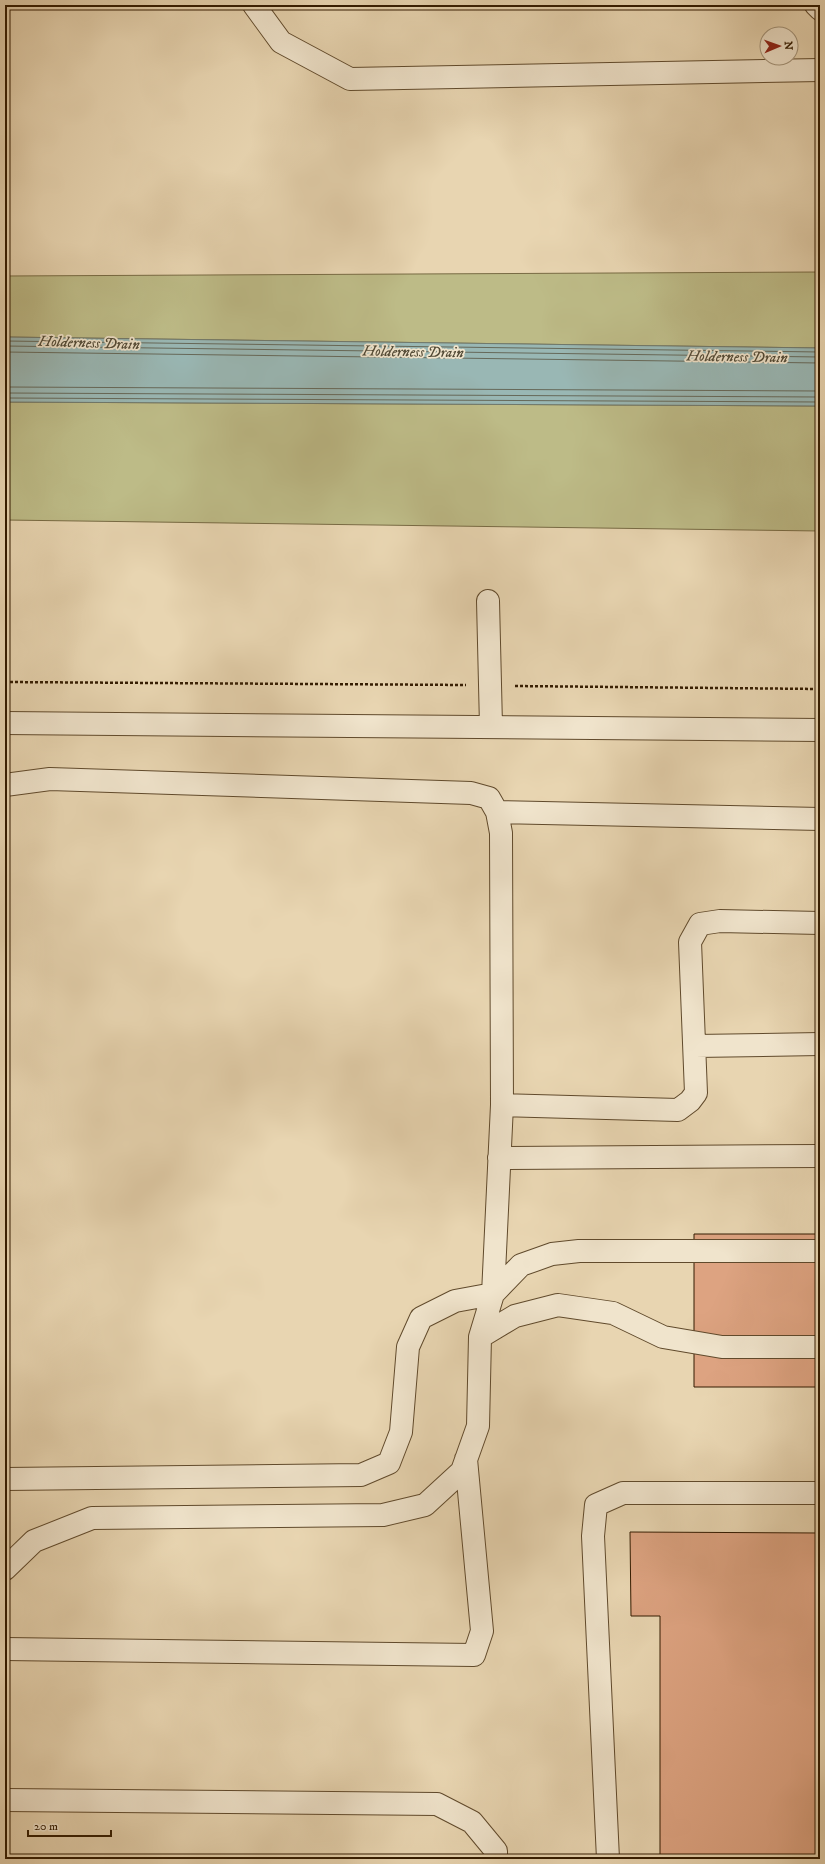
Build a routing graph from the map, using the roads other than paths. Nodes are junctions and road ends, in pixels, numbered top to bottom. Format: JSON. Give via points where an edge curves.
{"nodes":[{"id":1,"x":254,"y":5,"type":"edge"},
{"id":2,"x":816,"y":5,"type":"edge"},
{"id":3,"x":820,"y":9,"type":"edge"},
{"id":4,"x":820,"y":70,"type":"edge"},
{"id":5,"x":488,"y":601,"type":"dead end"},
{"id":6,"x":5,"y":723,"type":"edge"},
{"id":7,"x":491,"y":726,"type":"junction"},
{"id":8,"x":820,"y":730,"type":"edge"},
{"id":9,"x":5,"y":785,"type":"edge"},
{"id":10,"x":497,"y":812,"type":"junction"},
{"id":11,"x":820,"y":819,"type":"edge"},
{"id":12,"x":820,"y":923,"type":"edge"},
{"id":13,"x":820,"y":1044,"type":"edge"},
{"id":14,"x":696,"y":1046,"type":"junction"},
{"id":15,"x":502,"y":1106,"type":"junction"},
{"id":16,"x":820,"y":1156,"type":"edge"},
{"id":17,"x":499,"y":1158,"type":"junction"},
{"id":18,"x":820,"y":1251,"type":"edge"},
{"id":19,"x":493,"y":1294,"type":"junction"},
{"id":20,"x":480,"y":1337,"type":"junction"},
{"id":21,"x":820,"y":1347,"type":"edge"},
{"id":22,"x":466,"y":1459,"type":"junction"},
{"id":23,"x":5,"y":1480,"type":"edge"},
{"id":24,"x":820,"y":1493,"type":"edge"},
{"id":25,"x":5,"y":1569,"type":"edge"},
{"id":26,"x":5,"y":1649,"type":"edge"},
{"id":27,"x":5,"y":1800,"type":"edge"},
{"id":28,"x":496,"y":1859,"type":"edge"},
{"id":29,"x":608,"y":1859,"type":"edge"}],
"edges":[{"from":1,"to":4,"type":"street","via":[[281,42],[350,79]]},
{"from":2,"to":3,"type":"street"},
{"from":5,"to":7,"type":"street"},
{"from":6,"to":7,"type":"street"},
{"from":7,"to":8,"type":"street"},
{"from":9,"to":10,"type":"street","via":[[50,779],[471,794],[488,798]]},
{"from":10,"to":11,"type":"street"},
{"from":10,"to":15,"type":"street","via":[[501,833]]},
{"from":12,"to":14,"type":"street","via":[[720,921],[700,924],[690,942]]},
{"from":13,"to":14,"type":"street"},
{"from":14,"to":15,"type":"street","via":[[696,1093],[678,1110]]},
{"from":15,"to":17,"type":"street"},
{"from":16,"to":17,"type":"street"},
{"from":17,"to":19,"type":"street"},
{"from":18,"to":19,"type":"street","via":[[579,1251],[552,1254],[521,1265]]},
{"from":19,"to":20,"type":"street"},
{"from":19,"to":23,"type":"street","via":[[455,1301],[420,1318],[408,1347],[401,1432],[389,1463],[361,1475]]},
{"from":20,"to":21,"type":"street","via":[[515,1316],[558,1305],[613,1313],[664,1337],[722,1347]]},
{"from":20,"to":22,"type":"street","via":[[478,1426]]},
{"from":22,"to":25,"type":"street","via":[[462,1471],[425,1505],[383,1515],[92,1518],[34,1541]]},
{"from":22,"to":26,"type":"street","via":[[482,1631],[474,1655]]},
{"from":24,"to":29,"type":"street","via":[[623,1493],[596,1505],[593,1536]]},
{"from":27,"to":28,"type":"street","via":[[437,1804],[472,1822],[496,1851]]}]}
